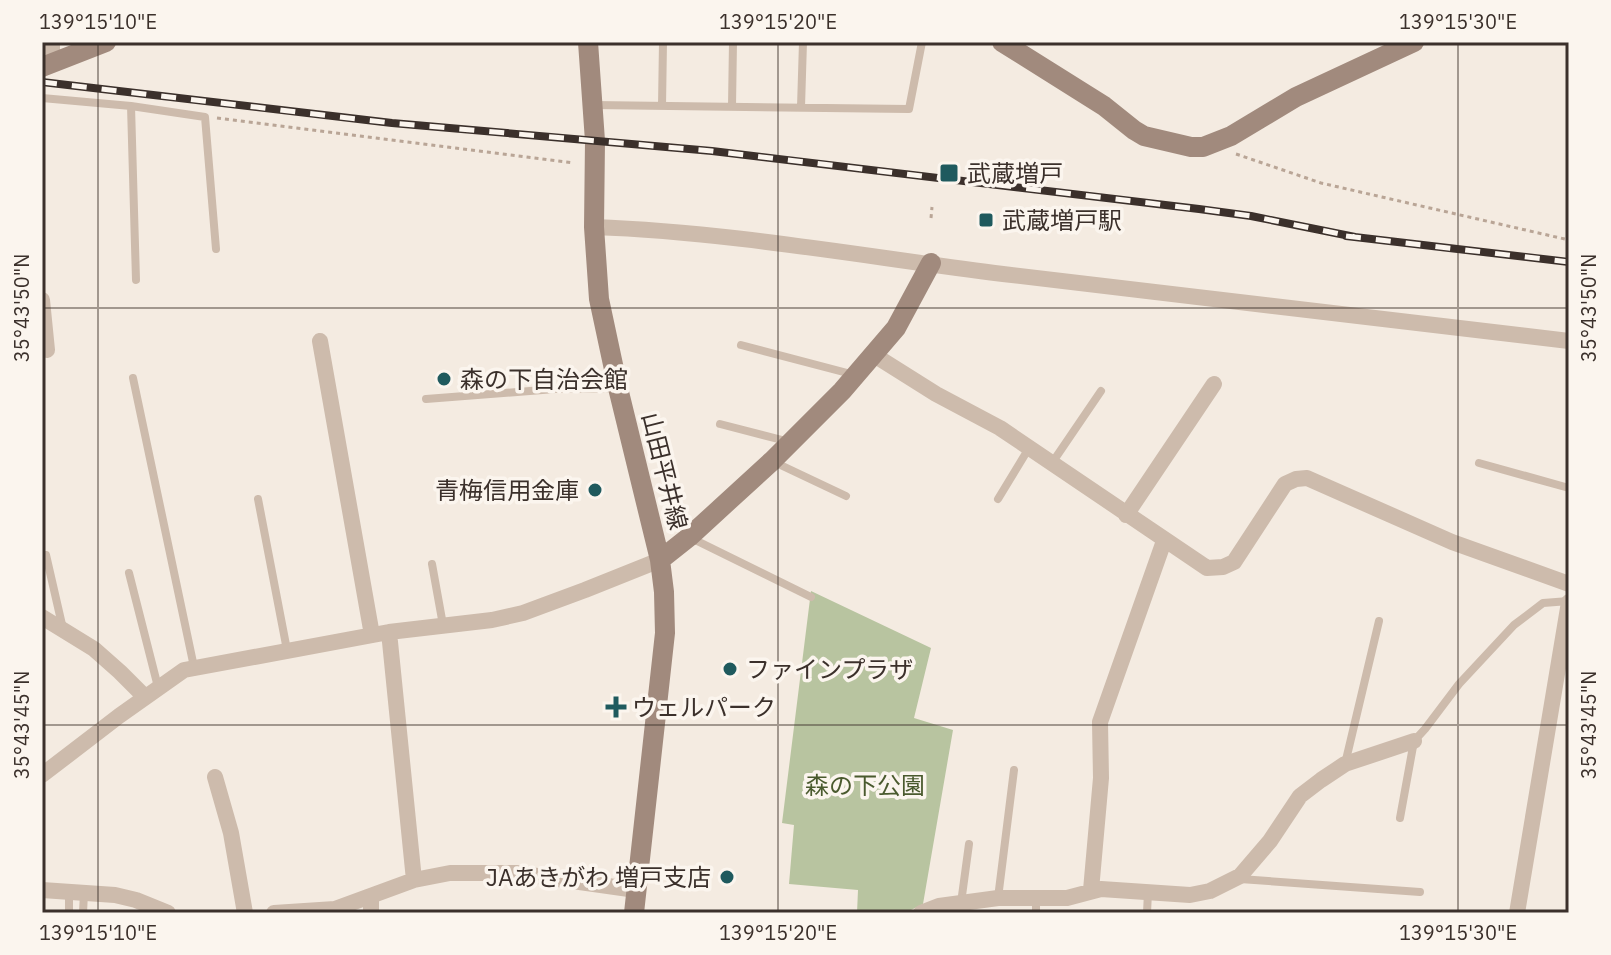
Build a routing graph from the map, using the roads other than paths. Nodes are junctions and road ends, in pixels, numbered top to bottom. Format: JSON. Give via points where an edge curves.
{"nodes":[{"id":1,"x":106,"y":42,"type":"edge"},
{"id":2,"x":588,"y":42,"type":"edge"},
{"id":3,"x":663,"y":42,"type":"edge"},
{"id":4,"x":733,"y":42,"type":"edge"},
{"id":5,"x":803,"y":42,"type":"edge"},
{"id":6,"x":922,"y":42,"type":"edge"},
{"id":7,"x":1002,"y":42,"type":"edge"},
{"id":8,"x":1414,"y":42,"type":"edge"},
{"id":9,"x":49,"y":57,"type":"edge"},
{"id":10,"x":42,"y":98,"type":"edge"},
{"id":11,"x":593,"y":105,"type":"junction"},
{"id":12,"x":131,"y":106,"type":"junction"},
{"id":13,"x":662,"y":106,"type":"junction"},
{"id":14,"x":732,"y":106,"type":"junction"},
{"id":15,"x":801,"y":107,"type":"junction"},
{"id":16,"x":594,"y":227,"type":"junction"},
{"id":17,"x":216,"y":249,"type":"dead end"},
{"id":18,"x":931,"y":263,"type":"junction"},
{"id":19,"x":136,"y":280,"type":"dead end"},
{"id":20,"x":42,"y":300,"type":"edge"},
{"id":21,"x":320,"y":341,"type":"dead end"},
{"id":22,"x":1569,"y":341,"type":"edge"},
{"id":23,"x":741,"y":345,"type":"dead end"},
{"id":24,"x":47,"y":350,"type":"dead end"},
{"id":25,"x":874,"y":355,"type":"junction"},
{"id":26,"x":856,"y":375,"type":"junction"},
{"id":27,"x":133,"y":378,"type":"dead end"},
{"id":28,"x":1214,"y":384,"type":"dead end"},
{"id":29,"x":618,"y":388,"type":"junction"},
{"id":30,"x":1101,"y":391,"type":"dead end"},
{"id":31,"x":426,"y":399,"type":"dead end"},
{"id":32,"x":720,"y":424,"type":"dead end"},
{"id":33,"x":791,"y":442,"type":"junction"},
{"id":34,"x":1029,"y":448,"type":"junction"},
{"id":35,"x":772,"y":461,"type":"junction"},
{"id":36,"x":1051,"y":463,"type":"junction"},
{"id":37,"x":1479,"y":463,"type":"dead end"},
{"id":38,"x":1569,"y":488,"type":"edge"},
{"id":39,"x":846,"y":496,"type":"dead end"},
{"id":40,"x":258,"y":499,"type":"dead end"},
{"id":41,"x":998,"y":499,"type":"dead end"},
{"id":42,"x":1126,"y":515,"type":"junction"},
{"id":43,"x":689,"y":537,"type":"junction"},
{"id":44,"x":1164,"y":541,"type":"junction"},
{"id":45,"x":46,"y":555,"type":"dead end"},
{"id":46,"x":660,"y":560,"type":"junction"},
{"id":47,"x":432,"y":564,"type":"dead end"},
{"id":48,"x":129,"y":573,"type":"dead end"},
{"id":49,"x":1569,"y":584,"type":"edge"},
{"id":50,"x":811,"y":597,"type":"dead end"},
{"id":51,"x":1569,"y":602,"type":"edge"},
{"id":52,"x":42,"y":617,"type":"edge"},
{"id":53,"x":1379,"y":621,"type":"dead end"},
{"id":54,"x":443,"y":625,"type":"junction"},
{"id":55,"x":63,"y":630,"type":"junction"},
{"id":56,"x":380,"y":633,"type":"junction"},
{"id":57,"x":287,"y":650,"type":"junction"},
{"id":58,"x":194,"y":667,"type":"junction"},
{"id":59,"x":152,"y":692,"type":"junction"},
{"id":60,"x":1550,"y":714,"type":"junction"},
{"id":61,"x":1569,"y":717,"type":"edge"},
{"id":62,"x":1414,"y":741,"type":"junction"},
{"id":63,"x":1345,"y":764,"type":"junction"},
{"id":64,"x":1014,"y":770,"type":"dead end"},
{"id":65,"x":42,"y":775,"type":"edge"},
{"id":66,"x":215,"y":777,"type":"dead end"},
{"id":67,"x":1400,"y":818,"type":"dead end"},
{"id":68,"x":969,"y":844,"type":"dead end"},
{"id":69,"x":1235,"y":878,"type":"junction"},
{"id":70,"x":414,"y":880,"type":"junction"},
{"id":71,"x":42,"y":890,"type":"edge"},
{"id":72,"x":636,"y":890,"type":"junction"},
{"id":73,"x":1091,"y":890,"type":"junction"},
{"id":74,"x":1149,"y":891,"type":"junction"},
{"id":75,"x":1420,"y":892,"type":"dead end"},
{"id":76,"x":76,"y":893,"type":"junction"},
{"id":77,"x":998,"y":898,"type":"junction"},
{"id":78,"x":961,"y":903,"type":"junction"},
{"id":79,"x":371,"y":905,"type":"edge"},
{"id":80,"x":1036,"y":906,"type":"edge"},
{"id":81,"x":941,"y":910,"type":"edge"},
{"id":82,"x":69,"y":913,"type":"edge"},
{"id":83,"x":83,"y":913,"type":"edge"},
{"id":84,"x":168,"y":913,"type":"edge"},
{"id":85,"x":245,"y":913,"type":"edge"},
{"id":86,"x":274,"y":913,"type":"edge"},
{"id":87,"x":634,"y":913,"type":"edge"},
{"id":88,"x":921,"y":913,"type":"edge"},
{"id":89,"x":1147,"y":913,"type":"edge"},
{"id":90,"x":1517,"y":913,"type":"edge"}],
"edges":[{"from":1,"to":9,"type":"main road"},
{"from":2,"to":11,"type":"main road","name":"山田平井線"},
{"from":3,"to":13,"type":"lane"},
{"from":4,"to":14,"type":"lane"},
{"from":5,"to":15,"type":"lane"},
{"from":6,"to":15,"type":"lane","via":[[909,109]]},
{"from":7,"to":8,"type":"main road","via":[[1144,136],[1203,147]]},
{"from":10,"to":12,"type":"lane"},
{"from":11,"to":13,"type":"lane"},
{"from":11,"to":16,"type":"main road","name":"山田平井線"},
{"from":12,"to":17,"type":"lane","via":[[205,117]]},
{"from":12,"to":19,"type":"lane"},
{"from":13,"to":14,"type":"lane"},
{"from":14,"to":15,"type":"lane"},
{"from":16,"to":18,"type":"street"},
{"from":16,"to":29,"type":"main road","name":"山田平井線","via":[[599,299]]},
{"from":18,"to":22,"type":"street"},
{"from":18,"to":25,"type":"main road","via":[[896,328]]},
{"from":20,"to":24,"type":"street"},
{"from":21,"to":56,"type":"street"},
{"from":23,"to":26,"type":"lane"},
{"from":25,"to":26,"type":"main road"},
{"from":25,"to":34,"type":"street"},
{"from":26,"to":33,"type":"main road"},
{"from":27,"to":58,"type":"lane"},
{"from":28,"to":42,"type":"street"},
{"from":29,"to":31,"type":"lane"},
{"from":29,"to":46,"type":"main road","name":"山田平井線"},
{"from":30,"to":36,"type":"lane"},
{"from":32,"to":33,"type":"lane"},
{"from":33,"to":35,"type":"main road"},
{"from":34,"to":36,"type":"street"},
{"from":34,"to":41,"type":"lane"},
{"from":35,"to":39,"type":"lane"},
{"from":35,"to":43,"type":"main road"},
{"from":36,"to":42,"type":"street"},
{"from":37,"to":38,"type":"lane"},
{"from":40,"to":57,"type":"lane"},
{"from":42,"to":44,"type":"street"},
{"from":43,"to":46,"type":"main road"},
{"from":43,"to":50,"type":"lane"},
{"from":44,"to":49,"type":"street","via":[[1207,568],[1223,567],[1234,562],[1285,484],[1307,478],[1452,542]]},
{"from":44,"to":73,"type":"street","via":[[1100,722]]},
{"from":45,"to":55,"type":"lane"},
{"from":46,"to":54,"type":"street","via":[[523,613]]},
{"from":46,"to":72,"type":"main road","name":"山田平井線","via":[[665,633]]},
{"from":47,"to":54,"type":"lane"},
{"from":48,"to":59,"type":"lane"},
{"from":51,"to":60,"type":"street"},
{"from":51,"to":62,"type":"lane","via":[[1543,603],[1514,625]]},
{"from":52,"to":55,"type":"street"},
{"from":53,"to":63,"type":"lane"},
{"from":54,"to":56,"type":"street"},
{"from":55,"to":59,"type":"street"},
{"from":56,"to":57,"type":"street"},
{"from":56,"to":70,"type":"street"},
{"from":57,"to":58,"type":"street"},
{"from":58,"to":59,"type":"street"},
{"from":59,"to":65,"type":"street"},
{"from":60,"to":61,"type":"street"},
{"from":60,"to":90,"type":"street"},
{"from":62,"to":63,"type":"street"},
{"from":62,"to":67,"type":"lane"},
{"from":63,"to":69,"type":"street","via":[[1300,796],[1270,841]]},
{"from":64,"to":77,"type":"lane"},
{"from":66,"to":85,"type":"street"},
{"from":68,"to":78,"type":"lane"},
{"from":69,"to":74,"type":"street","via":[[1190,895]]},
{"from":69,"to":75,"type":"lane"},
{"from":70,"to":72,"type":"street","via":[[450,873],[516,873]]},
{"from":70,"to":79,"type":"street"},
{"from":71,"to":76,"type":"street"},
{"from":72,"to":87,"type":"main road","name":"山田平井線"},
{"from":73,"to":74,"type":"street"},
{"from":73,"to":80,"type":"street"},
{"from":74,"to":89,"type":"lane"},
{"from":76,"to":82,"type":"lane"},
{"from":76,"to":83,"type":"lane"},
{"from":76,"to":84,"type":"street","via":[[115,895]]},
{"from":77,"to":78,"type":"street"},
{"from":77,"to":80,"type":"street"},
{"from":78,"to":81,"type":"street"},
{"from":79,"to":86,"type":"street"},
{"from":81,"to":88,"type":"street"}]}
